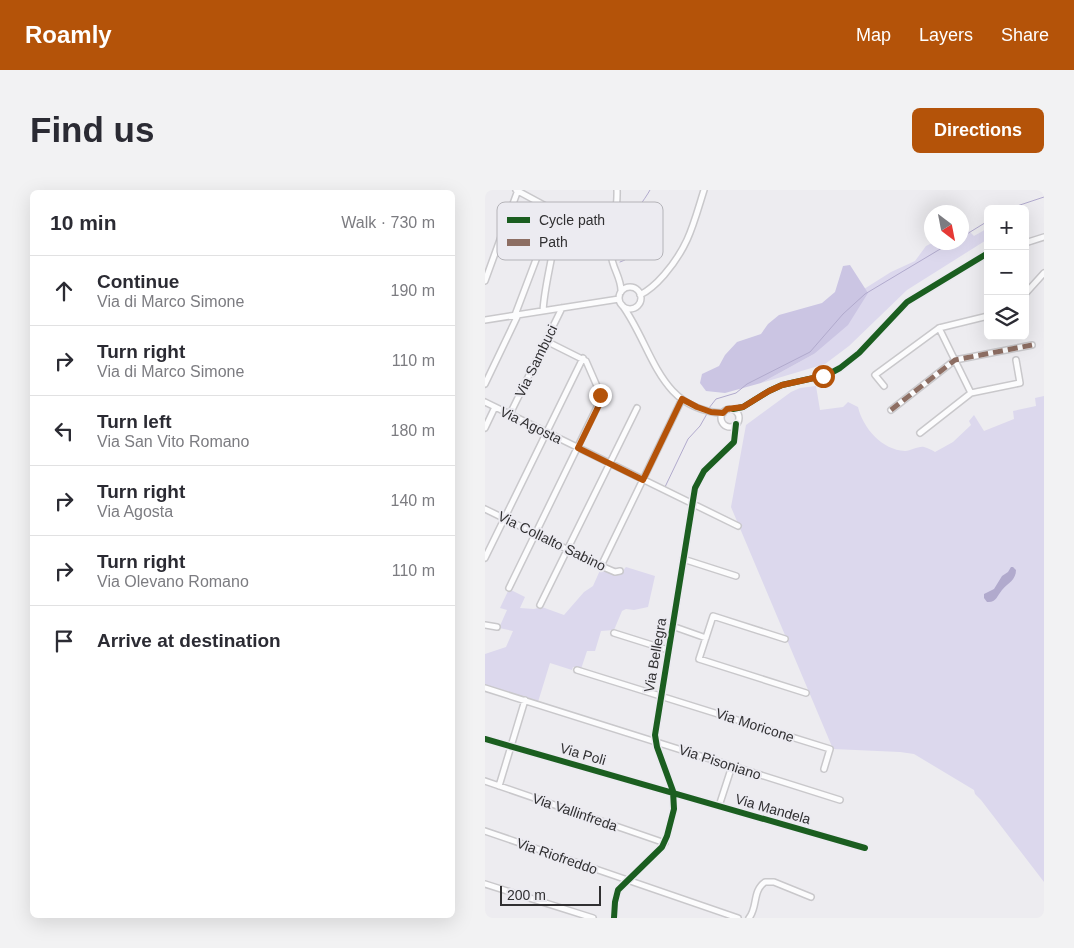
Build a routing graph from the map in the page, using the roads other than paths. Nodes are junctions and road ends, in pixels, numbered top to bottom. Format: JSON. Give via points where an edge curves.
{"nodes":[{"id":1,"x":517,"y":190,"type":"edge"},
{"id":2,"x":704,"y":190,"type":"edge"},
{"id":3,"x":513,"y":202,"type":"edge"},
{"id":4,"x":538,"y":202,"type":"edge"},
{"id":5,"x":1044,"y":238,"type":"edge"},
{"id":6,"x":1029,"y":241,"type":"edge"},
{"id":7,"x":497,"y":248,"type":"edge"},
{"id":8,"x":984,"y":256,"type":"edge"},
{"id":9,"x":536,"y":260,"type":"edge"},
{"id":10,"x":551,"y":260,"type":"edge"},
{"id":11,"x":612,"y":260,"type":"edge"},
{"id":12,"x":1044,"y":273,"type":"edge"},
{"id":13,"x":619,"y":280,"type":"junction"},
{"id":14,"x":485,"y":282,"type":"edge"},
{"id":15,"x":630,"y":288,"type":"junction"},
{"id":16,"x":1029,"y":290,"type":"edge"},
{"id":17,"x":621,"y":292,"type":"junction"},
{"id":18,"x":640,"y":295,"type":"junction"},
{"id":19,"x":619,"y":299,"type":"junction"},
{"id":20,"x":622,"y":305,"type":"junction"},
{"id":21,"x":562,"y":308,"type":"junction"},
{"id":22,"x":635,"y":308,"type":"junction"},
{"id":23,"x":543,"y":311,"type":"junction"},
{"id":24,"x":517,"y":315,"type":"junction"},
{"id":25,"x":984,"y":317,"type":"edge"},
{"id":26,"x":485,"y":320,"type":"edge"},
{"id":27,"x":634,"y":324,"type":"junction"},
{"id":28,"x":939,"y":328,"type":"junction"},
{"id":29,"x":546,"y":341,"type":"junction"},
{"id":30,"x":1032,"y":345,"type":"dead end"},
{"id":31,"x":583,"y":358,"type":"junction"},
{"id":32,"x":955,"y":360,"type":"junction"},
{"id":33,"x":1015,"y":360,"type":"dead end"},
{"id":34,"x":485,"y":384,"type":"edge"},
{"id":35,"x":884,"y":386,"type":"dead end"},
{"id":36,"x":971,"y":393,"type":"junction"},
{"id":37,"x":682,"y":399,"type":"junction"},
{"id":38,"x":485,"y":402,"type":"edge"},
{"id":39,"x":746,"y":406,"type":"junction"},
{"id":40,"x":495,"y":407,"type":"junction"},
{"id":41,"x":637,"y":408,"type":"dead end"},
{"id":42,"x":733,"y":410,"type":"junction"},
{"id":43,"x":891,"y":410,"type":"dead end"},
{"id":44,"x":711,"y":412,"type":"junction"},
{"id":45,"x":723,"y":413,"type":"junction"},
{"id":46,"x":510,"y":414,"type":"junction"},
{"id":47,"x":722,"y":421,"type":"junction"},
{"id":48,"x":737,"y":421,"type":"junction"},
{"id":49,"x":729,"y":426,"type":"junction"},
{"id":50,"x":485,"y":428,"type":"edge"},
{"id":51,"x":546,"y":432,"type":"junction"},
{"id":52,"x":735,"y":433,"type":"junction"},
{"id":53,"x":920,"y":433,"type":"dead end"},
{"id":54,"x":578,"y":448,"type":"junction"},
{"id":55,"x":610,"y":464,"type":"junction"},
{"id":56,"x":643,"y":480,"type":"junction"},
{"id":57,"x":692,"y":503,"type":"junction"},
{"id":58,"x":485,"y":509,"type":"edge"},
{"id":59,"x":504,"y":518,"type":"junction"},
{"id":60,"x":738,"y":526,"type":"dead end"},
{"id":61,"x":536,"y":534,"type":"junction"},
{"id":62,"x":569,"y":549,"type":"junction"},
{"id":63,"x":485,"y":558,"type":"edge"},
{"id":64,"x":683,"y":559,"type":"junction"},
{"id":65,"x":601,"y":566,"type":"junction"},
{"id":66,"x":620,"y":571,"type":"dead end"},
{"id":67,"x":736,"y":576,"type":"dead end"},
{"id":68,"x":509,"y":588,"type":"dead end"},
{"id":69,"x":540,"y":605,"type":"dead end"},
{"id":70,"x":485,"y":625,"type":"edge"},
{"id":71,"x":672,"y":626,"type":"junction"},
{"id":72,"x":497,"y":627,"type":"dead end"},
{"id":73,"x":614,"y":633,"type":"dead end"},
{"id":74,"x":705,"y":638,"type":"junction"},
{"id":75,"x":785,"y":639,"type":"dead end"},
{"id":76,"x":668,"y":650,"type":"junction"},
{"id":77,"x":577,"y":670,"type":"dead end"},
{"id":78,"x":485,"y":688,"type":"edge"},
{"id":79,"x":806,"y":693,"type":"dead end"},
{"id":80,"x":660,"y":695,"type":"junction"},
{"id":81,"x":525,"y":700,"type":"junction"},
{"id":82,"x":485,"y":739,"type":"edge"},
{"id":83,"x":655,"y":741,"type":"junction"},
{"id":84,"x":511,"y":747,"type":"junction"},
{"id":85,"x":732,"y":766,"type":"junction"},
{"id":86,"x":824,"y":769,"type":"dead end"},
{"id":87,"x":485,"y":781,"type":"edge"},
{"id":88,"x":499,"y":786,"type":"junction"},
{"id":89,"x":674,"y":794,"type":"junction"},
{"id":90,"x":840,"y":800,"type":"dead end"},
{"id":91,"x":719,"y":806,"type":"junction"},
{"id":92,"x":485,"y":831,"type":"edge"},
{"id":93,"x":665,"y":842,"type":"junction"},
{"id":94,"x":865,"y":848,"type":"dead end"},
{"id":95,"x":629,"y":880,"type":"junction"},
{"id":96,"x":485,"y":884,"type":"edge"},
{"id":97,"x":811,"y":897,"type":"dead end"},
{"id":98,"x":593,"y":918,"type":"edge"},
{"id":99,"x":613,"y":918,"type":"edge"},
{"id":100,"x":737,"y":918,"type":"edge"},
{"id":101,"x":749,"y":918,"type":"edge"}],
"edges":[{"from":1,"to":3,"type":"street"},
{"from":1,"to":4,"type":"street"},
{"from":2,"to":18,"type":"street","via":[[689,239],[680,255],[650,289]]},
{"from":5,"to":6,"type":"street"},
{"from":7,"to":14,"type":"street"},
{"from":8,"to":39,"type":"street","via":[[907,302],[840,368],[782,385]]},
{"from":9,"to":24,"type":"street"},
{"from":10,"to":23,"type":"street"},
{"from":11,"to":13,"type":"street"},
{"from":12,"to":16,"type":"street"},
{"from":13,"to":15,"type":"street"},
{"from":13,"to":17,"type":"street"},
{"from":15,"to":17,"type":"street"},
{"from":15,"to":18,"type":"street"},
{"from":17,"to":19,"type":"street"},
{"from":18,"to":22,"type":"street","via":[[641,301]]},
{"from":19,"to":20,"type":"street"},
{"from":19,"to":21,"type":"street"},
{"from":20,"to":22,"type":"street","via":[[628,309]]},
{"from":20,"to":27,"type":"street"},
{"from":21,"to":23,"type":"street"},
{"from":21,"to":29,"type":"street","name":"Via Sambuci"},
{"from":22,"to":27,"type":"street"},
{"from":23,"to":24,"type":"street"},
{"from":24,"to":26,"type":"street"},
{"from":24,"to":34,"type":"street"},
{"from":25,"to":28,"type":"street"},
{"from":27,"to":37,"type":"street","via":[[659,374]]},
{"from":28,"to":32,"type":"street"},
{"from":28,"to":35,"type":"street","via":[[875,375]]},
{"from":29,"to":31,"type":"street"},
{"from":29,"to":46,"type":"street","name":"Via Sambuci"},
{"from":30,"to":32,"type":"street"},
{"from":31,"to":51,"type":"street"},
{"from":31,"to":54,"type":"street","via":[[601,399]]},
{"from":32,"to":36,"type":"street"},
{"from":32,"to":43,"type":"street"},
{"from":33,"to":36,"type":"street","via":[[1020,383]]},
{"from":36,"to":53,"type":"street"},
{"from":37,"to":44,"type":"street"},
{"from":37,"to":56,"type":"street"},
{"from":38,"to":40,"type":"street","name":"Via Agosta"},
{"from":39,"to":42,"type":"street"},
{"from":39,"to":48,"type":"street"},
{"from":40,"to":46,"type":"street","name":"Via Agosta"},
{"from":40,"to":50,"type":"street"},
{"from":41,"to":55,"type":"street"},
{"from":42,"to":45,"type":"street","via":[[727,409]]},
{"from":42,"to":48,"type":"street","via":[[737,413]]},
{"from":44,"to":45,"type":"street"},
{"from":44,"to":47,"type":"street"},
{"from":45,"to":47,"type":"street"},
{"from":46,"to":51,"type":"street","name":"Via Agosta"},
{"from":47,"to":49,"type":"street"},
{"from":48,"to":49,"type":"street"},
{"from":48,"to":52,"type":"street","name":"Via Bellegra"},
{"from":49,"to":52,"type":"street"},
{"from":51,"to":54,"type":"street","name":"Via Agosta"},
{"from":51,"to":59,"type":"street"},
{"from":52,"to":57,"type":"street","name":"Via Bellegra","via":[[733,444],[701,475]]},
{"from":54,"to":55,"type":"street","name":"Via Agosta"},
{"from":54,"to":61,"type":"street"},
{"from":55,"to":56,"type":"street","name":"Via Agosta"},
{"from":55,"to":62,"type":"street"},
{"from":56,"to":57,"type":"street","name":"Via Agosta"},
{"from":56,"to":65,"type":"street"},
{"from":57,"to":60,"type":"street","name":"Via Agosta"},
{"from":57,"to":64,"type":"street","name":"Via Bellegra"},
{"from":58,"to":59,"type":"street","name":"Via Collalto Sabino"},
{"from":59,"to":61,"type":"street","name":"Via Collalto Sabino"},
{"from":59,"to":63,"type":"street"},
{"from":61,"to":62,"type":"street","name":"Via Collalto Sabino"},
{"from":61,"to":68,"type":"street"},
{"from":62,"to":65,"type":"street","name":"Via Collalto Sabino"},
{"from":62,"to":69,"type":"street"},
{"from":64,"to":67,"type":"street"},
{"from":64,"to":71,"type":"street","name":"Via Bellegra"},
{"from":65,"to":66,"type":"street","name":"Via Collalto Sabino"},
{"from":70,"to":72,"type":"street"},
{"from":71,"to":74,"type":"street"},
{"from":71,"to":76,"type":"street","name":"Via Bellegra"},
{"from":73,"to":76,"type":"street"},
{"from":74,"to":75,"type":"street","via":[[713,616]]},
{"from":74,"to":79,"type":"street","via":[[699,659]]},
{"from":76,"to":80,"type":"street","name":"Via Bellegra"},
{"from":77,"to":80,"type":"street"},
{"from":78,"to":81,"type":"street","name":"Via Pisoniano"},
{"from":80,"to":83,"type":"street","name":"Via Bellegra"},
{"from":80,"to":86,"type":"street","name":"Via Moricone","via":[[830,749]]},
{"from":81,"to":83,"type":"street","name":"Via Pisoniano"},
{"from":81,"to":84,"type":"street"},
{"from":82,"to":84,"type":"street","name":"Via Poli"},
{"from":83,"to":85,"type":"street","name":"Via Pisoniano"},
{"from":83,"to":89,"type":"street","name":"Via Bellegra"},
{"from":84,"to":88,"type":"street"},
{"from":84,"to":89,"type":"street","name":"Via Poli"},
{"from":85,"to":90,"type":"street","name":"Via Pisoniano"},
{"from":85,"to":91,"type":"street"},
{"from":87,"to":88,"type":"street","name":"Via Vallinfreda"},
{"from":88,"to":93,"type":"street","name":"Via Vallinfreda"},
{"from":89,"to":91,"type":"street","name":"Via Mandela"},
{"from":89,"to":93,"type":"street","name":"Via Bellegra","via":[[674,809]]},
{"from":91,"to":94,"type":"street","name":"Via Mandela"},
{"from":92,"to":95,"type":"street","name":"Via Riofreddo"},
{"from":93,"to":95,"type":"street","name":"Via Bellegra"},
{"from":95,"to":99,"type":"street","name":"Via Bellegra","via":[[617,892]]},
{"from":95,"to":100,"type":"street","name":"Via Riofreddo"},
{"from":96,"to":98,"type":"street"},
{"from":97,"to":101,"type":"street","via":[[774,882],[765,882],[757,891]]}]}
